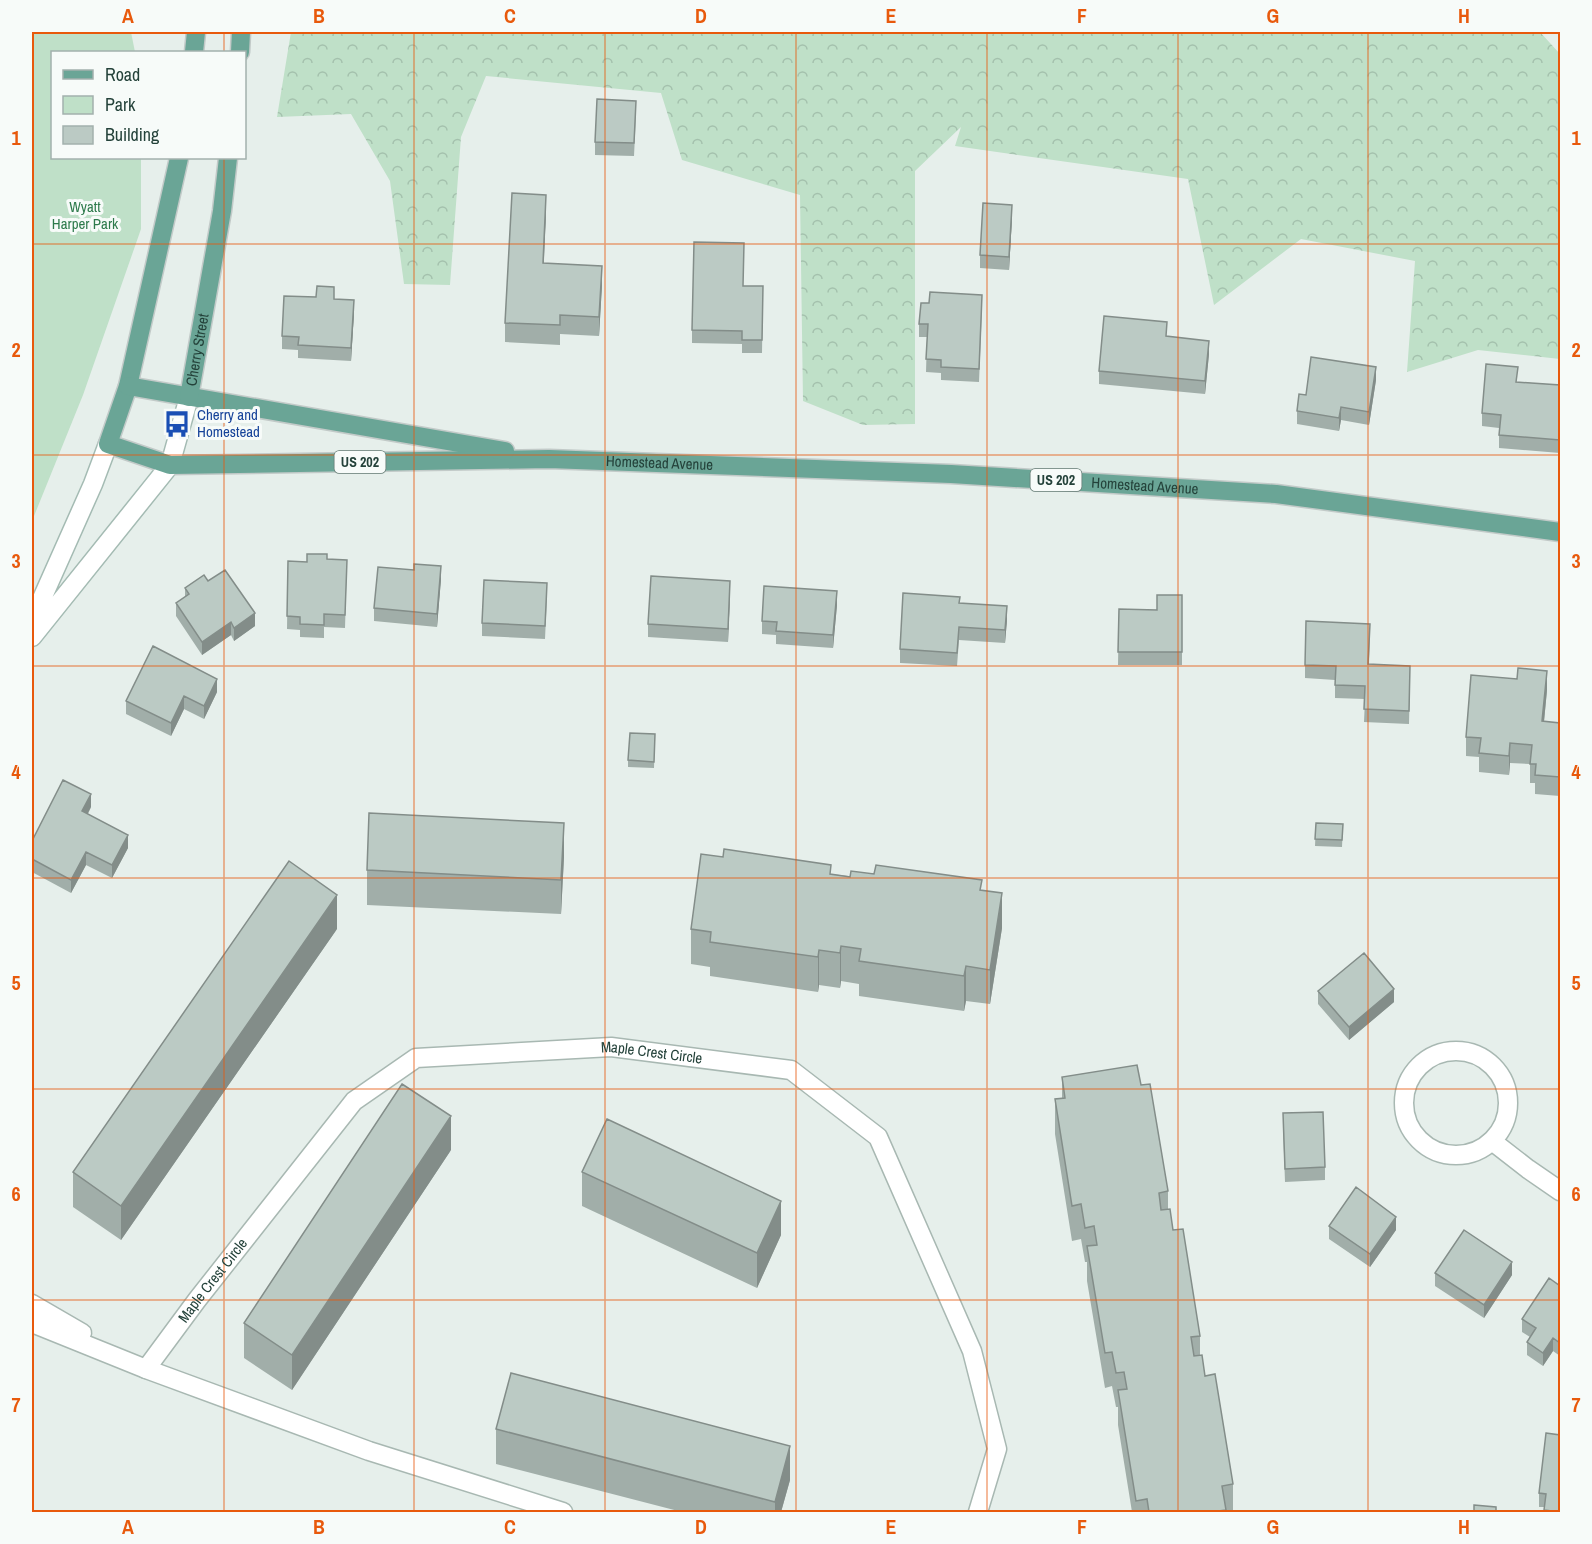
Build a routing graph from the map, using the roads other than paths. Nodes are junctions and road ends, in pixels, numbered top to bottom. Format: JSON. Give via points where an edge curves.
{"nodes":[{"id":1,"x":196,"y":32,"type":"edge"},
{"id":2,"x":241,"y":32,"type":"edge"},
{"id":3,"x":194,"y":51,"type":"edge"},
{"id":4,"x":240,"y":51,"type":"edge"},
{"id":5,"x":179,"y":159,"type":"edge"},
{"id":6,"x":228,"y":159,"type":"edge"},
{"id":7,"x":128,"y":386,"type":"junction"},
{"id":8,"x":189,"y":397,"type":"junction"},
{"id":9,"x":108,"y":444,"type":"junction"},
{"id":10,"x":549,"y":459,"type":"junction"},
{"id":11,"x":170,"y":465,"type":"junction"},
{"id":12,"x":1560,"y":532,"type":"edge"},
{"id":13,"x":32,"y":621,"type":"edge"},
{"id":14,"x":32,"y":637,"type":"edge"},
{"id":15,"x":1492,"y":1140,"type":"junction"},
{"id":16,"x":1560,"y":1191,"type":"edge"},
{"id":17,"x":32,"y":1304,"type":"edge"},
{"id":18,"x":32,"y":1323,"type":"edge"},
{"id":19,"x":146,"y":1369,"type":"junction"},
{"id":20,"x":563,"y":1512,"type":"edge"},
{"id":21,"x":978,"y":1512,"type":"edge"}],
"edges":[{"from":1,"to":3,"type":"main road"},
{"from":2,"to":4,"type":"main road"},
{"from":5,"to":7,"type":"main road"},
{"from":6,"to":8,"type":"main road","name":"Cherry Street"},
{"from":7,"to":8,"type":"main road","name":"Homestead Avenue"},
{"from":7,"to":9,"type":"main road"},
{"from":8,"to":10,"type":"main road","name":"Homestead Avenue","number":"US 202"},
{"from":8,"to":11,"type":"street","name":"Cherry Street"},
{"from":9,"to":11,"type":"main road","name":"Homestead Avenue","number":"US 202"},
{"from":9,"to":13,"type":"street"},
{"from":10,"to":11,"type":"main road","name":"Homestead Avenue","number":"US 202"},
{"from":10,"to":12,"type":"main road","name":"Homestead Avenue","number":"US 202","via":[[951,474],[1276,494]]},
{"from":11,"to":14,"type":"street","name":"Cherry Street"},
{"from":15,"to":15,"type":"street","via":[[1503,1125],[1508,1107],[1504,1082],[1498,1072],[1484,1059],[1467,1052],[1442,1054],[1420,1066],[1405,1097],[1407,1119],[1419,1139],[1438,1152],[1461,1155],[1483,1148]]},
{"from":15,"to":16,"type":"street"},
{"from":17,"to":19,"type":"street"},
{"from":18,"to":19,"type":"street"},
{"from":19,"to":20,"type":"street","via":[[369,1451]]},
{"from":19,"to":21,"type":"street","name":"Maple Crest Circle","via":[[354,1101],[416,1058],[611,1047],[791,1070],[878,1137],[972,1351],[997,1449]]}]}
